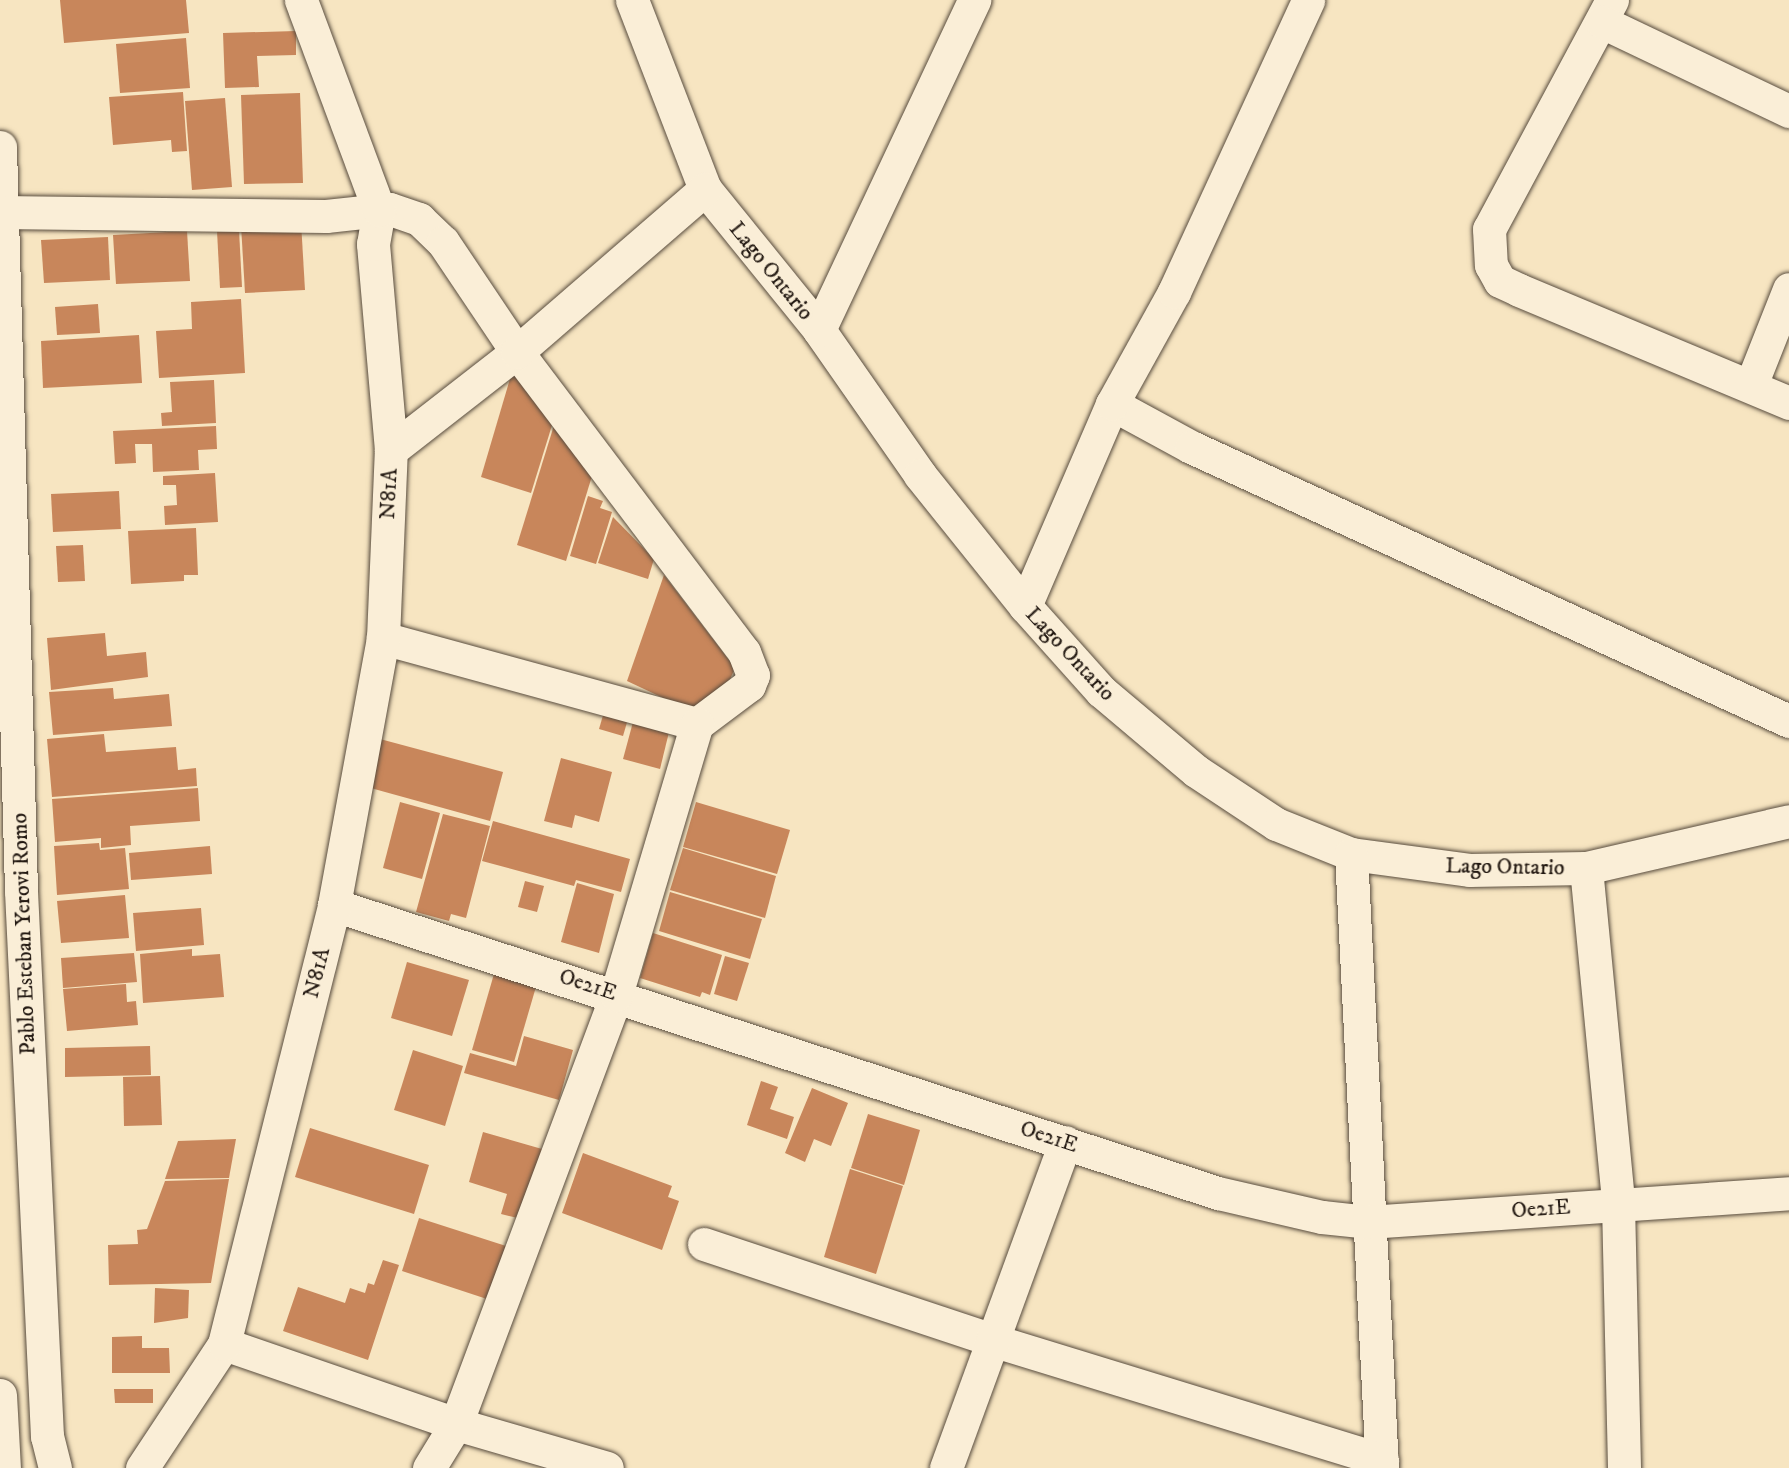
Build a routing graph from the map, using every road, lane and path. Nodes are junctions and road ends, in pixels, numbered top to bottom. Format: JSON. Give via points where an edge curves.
{"nodes":[{"id":1,"x":301,"y":0,"type":"edge"},
{"id":2,"x":632,"y":0,"type":"edge"},
{"id":3,"x":657,"y":0,"type":"edge"},
{"id":4,"x":1308,"y":0,"type":"edge"},
{"id":5,"x":963,"y":4,"type":"edge"},
{"id":6,"x":1607,"y":11,"type":"edge"},
{"id":7,"x":642,"y":34,"type":"junction"},
{"id":8,"x":1789,"y":111,"type":"edge"},
{"id":9,"x":0,"y":147,"type":"edge"},
{"id":10,"x":705,"y":189,"type":"junction"},
{"id":11,"x":379,"y":210,"type":"junction"},
{"id":12,"x":1,"y":212,"type":"edge"},
{"id":13,"x":1789,"y":289,"type":"edge"},
{"id":14,"x":819,"y":330,"type":"junction"},
{"id":15,"x":517,"y":352,"type":"junction"},
{"id":16,"x":1751,"y":385,"type":"junction"},
{"id":17,"x":1789,"y":403,"type":"edge"},
{"id":18,"x":1112,"y":404,"type":"junction"},
{"id":19,"x":391,"y":450,"type":"junction"},
{"id":20,"x":1025,"y":606,"type":"junction"},
{"id":21,"x":383,"y":638,"type":"junction"},
{"id":22,"x":1789,"y":721,"type":"edge"},
{"id":23,"x":697,"y":724,"type":"junction"},
{"id":24,"x":1789,"y":821,"type":"edge"},
{"id":25,"x":1351,"y":854,"type":"junction"},
{"id":26,"x":1586,"y":868,"type":"junction"},
{"id":27,"x":334,"y":905,"type":"junction"},
{"id":28,"x":616,"y":994,"type":"junction"},
{"id":29,"x":1065,"y":1142,"type":"junction"},
{"id":30,"x":1789,"y":1193,"type":"edge"},
{"id":31,"x":1618,"y":1203,"type":"junction"},
{"id":32,"x":1368,"y":1222,"type":"junction"},
{"id":33,"x":704,"y":1244,"type":"dead end"},
{"id":34,"x":992,"y":1340,"type":"junction"},
{"id":35,"x":224,"y":1344,"type":"junction"},
{"id":36,"x":0,"y":1395,"type":"edge"},
{"id":37,"x":456,"y":1424,"type":"junction"},
{"id":38,"x":1382,"y":1464,"type":"edge"},
{"id":39,"x":4,"y":1468,"type":"edge"},
{"id":40,"x":55,"y":1468,"type":"edge"},
{"id":41,"x":142,"y":1468,"type":"edge"},
{"id":42,"x":429,"y":1468,"type":"edge"},
{"id":43,"x":607,"y":1468,"type":"edge"},
{"id":44,"x":946,"y":1468,"type":"edge"},
{"id":45,"x":1624,"y":1468,"type":"edge"}],
"edges":[{"from":1,"to":11,"type":"street"},
{"from":2,"to":7,"type":"street","name":"Lago Ontario"},
{"from":3,"to":7,"type":"street"},
{"from":4,"to":18,"type":"street","via":[[1174,292]]},
{"from":5,"to":14,"type":"street"},
{"from":6,"to":8,"type":"street"},
{"from":6,"to":16,"type":"street","via":[[1490,229],[1491,265],[1500,281],[1519,290]]},
{"from":7,"to":10,"type":"street","name":"Lago Ontario"},
{"from":9,"to":12,"type":"street","name":"Pablo Esteban Yerovi Romo"},
{"from":10,"to":14,"type":"street","name":"Lago Ontario"},
{"from":10,"to":15,"type":"street"},
{"from":11,"to":12,"type":"street","via":[[326,216],[302,212]]},
{"from":11,"to":15,"type":"street","via":[[390,209],[419,219],[443,242]]},
{"from":11,"to":19,"type":"street","name":"N81A","via":[[373,244]]},
{"from":12,"to":40,"type":"street","name":"Pablo Esteban Yerovi Romo","via":[[21,891],[47,1436]]},
{"from":13,"to":16,"type":"street"},
{"from":14,"to":20,"type":"street","name":"Lago Ontario","via":[[920,475]]},
{"from":15,"to":19,"type":"street"},
{"from":15,"to":23,"type":"street","via":[[753,665],[749,686]]},
{"from":16,"to":17,"type":"street"},
{"from":18,"to":20,"type":"street"},
{"from":18,"to":22,"type":"street","via":[[1191,447]]},
{"from":19,"to":21,"type":"street","name":"N81A"},
{"from":20,"to":25,"type":"street","name":"Lago Ontario","via":[[1101,691],[1196,771],[1276,824]]},
{"from":21,"to":23,"type":"street"},
{"from":21,"to":27,"type":"street","name":"N81A"},
{"from":23,"to":28,"type":"street"},
{"from":24,"to":26,"type":"street","name":"Lago Ontario"},
{"from":25,"to":26,"type":"street","name":"Lago Ontario","via":[[1469,870]]},
{"from":25,"to":32,"type":"street"},
{"from":26,"to":31,"type":"street"},
{"from":27,"to":28,"type":"street","name":"Oe21E"},
{"from":27,"to":35,"type":"street","name":"N81A"},
{"from":28,"to":29,"type":"street","name":"Oe21E"},
{"from":28,"to":37,"type":"street"},
{"from":29,"to":32,"type":"street","name":"Oe21E","via":[[1218,1192],[1322,1217]]},
{"from":29,"to":34,"type":"street"},
{"from":30,"to":31,"type":"street","name":"Oe21E"},
{"from":31,"to":32,"type":"street","name":"Oe21E"},
{"from":31,"to":45,"type":"street"},
{"from":32,"to":38,"type":"street"},
{"from":33,"to":34,"type":"street"},
{"from":34,"to":38,"type":"street"},
{"from":34,"to":44,"type":"street"},
{"from":35,"to":37,"type":"street"},
{"from":35,"to":41,"type":"street","name":"N81A"},
{"from":36,"to":39,"type":"street"},
{"from":37,"to":42,"type":"street"},
{"from":37,"to":43,"type":"street"}]}
